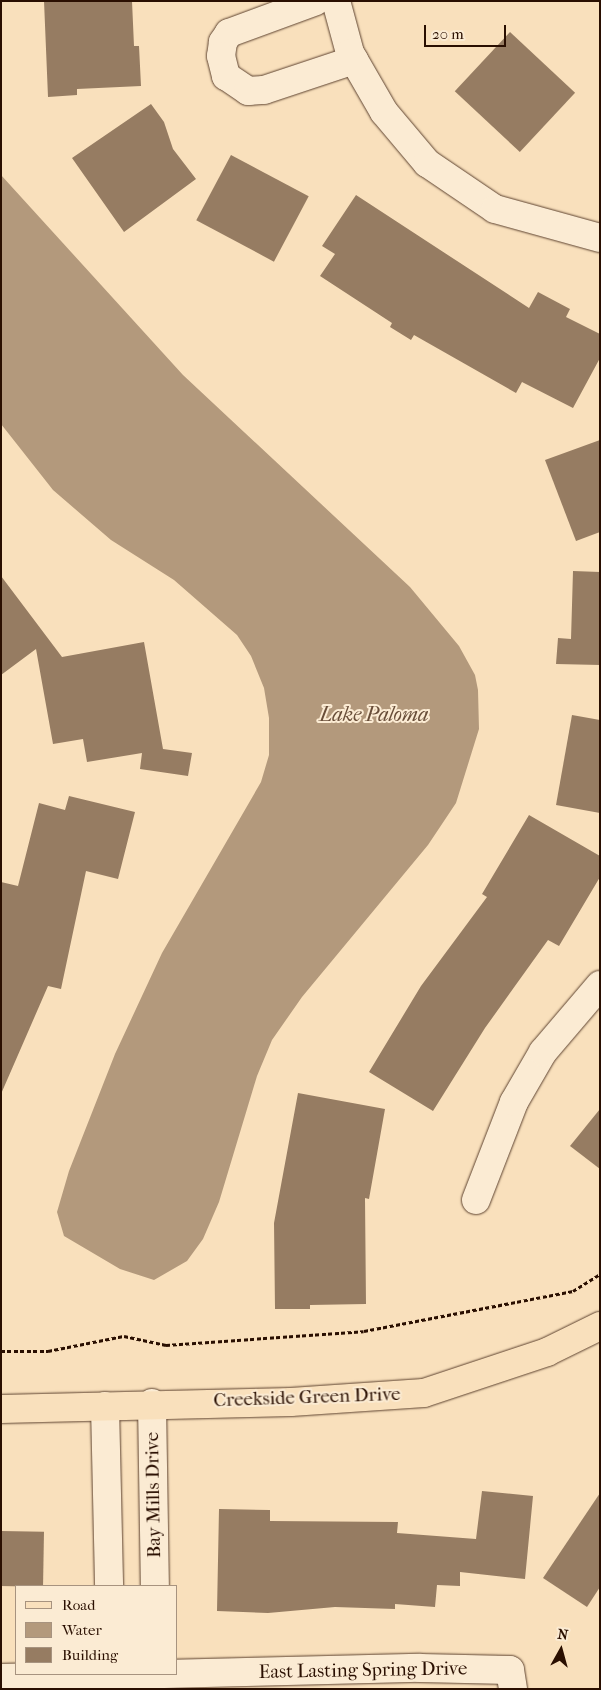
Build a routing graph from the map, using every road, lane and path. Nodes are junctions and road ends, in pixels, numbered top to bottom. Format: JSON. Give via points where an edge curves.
{"nodes":[{"id":1,"x":316,"y":1,"type":"edge"},
{"id":2,"x":336,"y":1,"type":"edge"},
{"id":3,"x":354,"y":60,"type":"junction"},
{"id":4,"x":600,"y":238,"type":"edge"},
{"id":5,"x":600,"y":984,"type":"edge"},
{"id":6,"x":476,"y":1200,"type":"dead end"},
{"id":7,"x":600,"y":1274,"type":"edge"},
{"id":8,"x":600,"y":1326,"type":"edge"},
{"id":9,"x":1,"y":1351,"type":"edge"},
{"id":10,"x":152,"y":1403,"type":"junction"},
{"id":11,"x":105,"y":1406,"type":"junction"},
{"id":12,"x":1,"y":1408,"type":"edge"},
{"id":13,"x":109,"y":1585,"type":"edge"},
{"id":14,"x":155,"y":1585,"type":"edge"},
{"id":15,"x":1,"y":1678,"type":"edge"},
{"id":16,"x":162,"y":1679,"type":"edge"},
{"id":17,"x":106,"y":1680,"type":"edge"},
{"id":18,"x":513,"y":1689,"type":"edge"}],
"edges":[{"from":1,"to":3,"type":"street","via":[[229,33],[220,56],[226,76],[248,91],[264,90]]},
{"from":2,"to":3,"type":"street"},
{"from":3,"to":4,"type":"street","via":[[384,112],[427,163],[494,209]]},
{"from":5,"to":6,"type":"street","via":[[543,1052],[524,1086]]},
{"from":7,"to":9,"type":"path","via":[[573,1290],[364,1331],[166,1346],[124,1336],[48,1351]]},
{"from":8,"to":10,"type":"main road","name":"Creekside Green Drive","via":[[547,1352],[424,1393],[291,1402]]},
{"from":10,"to":11,"type":"main road","name":"Creekside Green Drive"},
{"from":10,"to":14,"type":"street","name":"Bay Mills Drive"},
{"from":11,"to":12,"type":"main road","name":"Creekside Green Drive"},
{"from":11,"to":13,"type":"street"},
{"from":15,"to":17,"type":"street","name":"East Lasting Spring Drive"},
{"from":16,"to":17,"type":"street","name":"East Lasting Spring Drive"},
{"from":16,"to":18,"type":"street","name":"East Lasting Spring Drive","via":[[420,1668],[510,1670]]}]}
